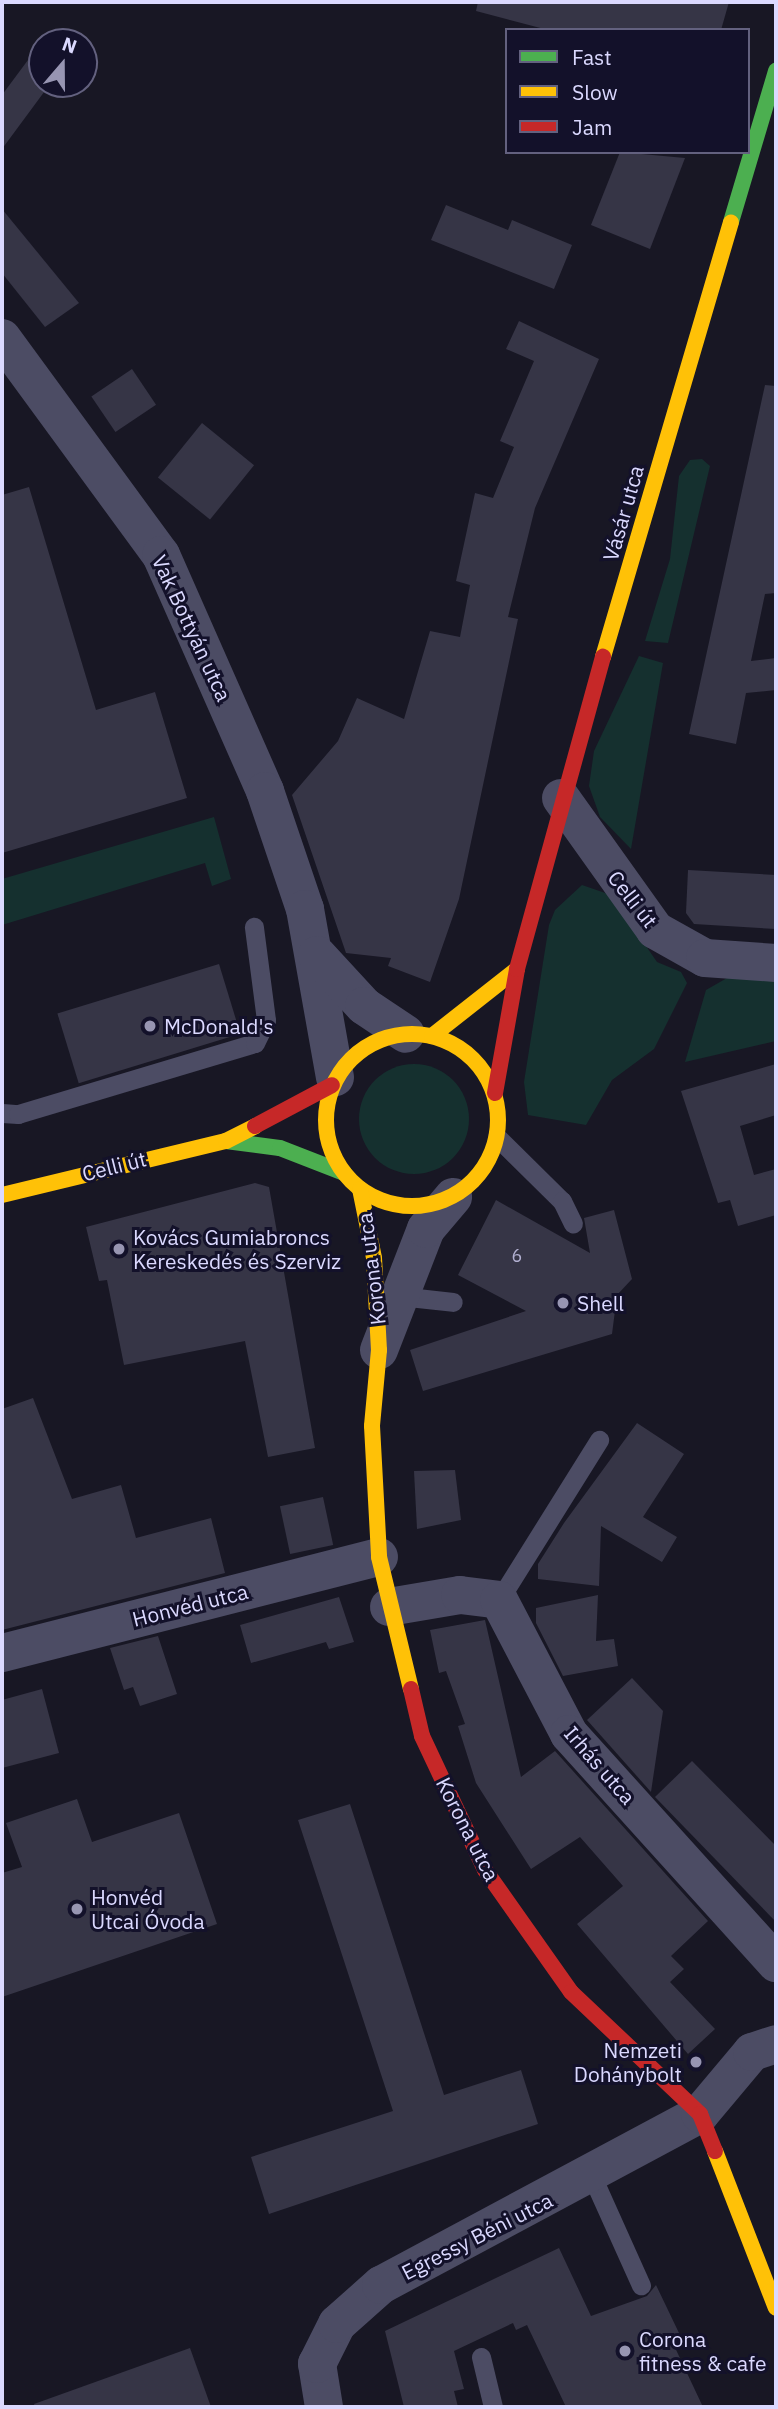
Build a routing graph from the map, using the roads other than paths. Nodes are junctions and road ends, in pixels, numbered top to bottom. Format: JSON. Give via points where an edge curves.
{"nodes":[{"id":1,"x":776,"y":71,"type":"edge"},
{"id":2,"x":2,"y":338,"type":"edge"},
{"id":3,"x":561,"y":798,"type":"junction"},
{"id":4,"x":254,"y":927,"type":"dead end"},
{"id":5,"x":316,"y":953,"type":"junction"},
{"id":6,"x":776,"y":963,"type":"edge"},
{"id":7,"x":517,"y":969,"type":"junction"},
{"id":8,"x":419,"y":1035,"type":"junction"},
{"id":9,"x":334,"y":1081,"type":"junction"},
{"id":10,"x":495,"y":1093,"type":"junction"},
{"id":11,"x":2,"y":1113,"type":"edge"},
{"id":12,"x":497,"y":1137,"type":"junction"},
{"id":13,"x":226,"y":1141,"type":"junction"},
{"id":14,"x":344,"y":1173,"type":"junction"},
{"id":15,"x":360,"y":1189,"type":"junction"},
{"id":16,"x":2,"y":1195,"type":"edge"},
{"id":17,"x":453,"y":1196,"type":"junction"},
{"id":18,"x":573,"y":1224,"type":"dead end"},
{"id":19,"x":399,"y":1296,"type":"junction"},
{"id":20,"x":453,"y":1302,"type":"dead end"},
{"id":21,"x":379,"y":1350,"type":"junction"},
{"id":22,"x":599,"y":1440,"type":"dead end"},
{"id":23,"x":379,"y":1557,"type":"junction"},
{"id":24,"x":499,"y":1600,"type":"junction"},
{"id":25,"x":389,"y":1607,"type":"junction"},
{"id":26,"x":2,"y":1653,"type":"edge"},
{"id":27,"x":776,"y":1963,"type":"edge"},
{"id":28,"x":776,"y":2044,"type":"edge"},
{"id":29,"x":699,"y":2114,"type":"junction"},
{"id":30,"x":591,"y":2174,"type":"junction"},
{"id":31,"x":640,"y":2285,"type":"dead end"},
{"id":32,"x":776,"y":2308,"type":"edge"},
{"id":33,"x":481,"y":2357,"type":"dead end"},
{"id":34,"x":324,"y":2407,"type":"edge"},
{"id":35,"x":493,"y":2407,"type":"edge"}],
"edges":[{"from":1,"to":3,"type":"street","name":"Vásár utca"},
{"from":2,"to":5,"type":"street","name":"Vak Bottyán utca","via":[[161,555],[265,791]]},
{"from":3,"to":6,"type":"street","name":"Celli út","via":[[655,930],[705,958]]},
{"from":3,"to":7,"type":"street","name":"Vásár utca"},
{"from":4,"to":11,"type":"lane","via":[[266,1020],[255,1043],[18,1114]]},
{"from":5,"to":8,"type":"street","name":"Vak Bottyán utca","via":[[364,1006]]},
{"from":5,"to":9,"type":"street","name":"Vak Bottyán utca"},
{"from":7,"to":8,"type":"street"},
{"from":7,"to":10,"type":"street","name":"Vásár utca"},
{"from":8,"to":9,"type":"street","via":[[369,1045]]},
{"from":8,"to":10,"type":"street","via":[[471,1057]]},
{"from":9,"to":13,"type":"street","name":"Celli út"},
{"from":9,"to":14,"type":"street","via":[[326,1133]]},
{"from":10,"to":12,"type":"street"},
{"from":12,"to":17,"type":"street","via":[[473,1181]]},
{"from":12,"to":18,"type":"lane","via":[[562,1201]]},
{"from":13,"to":14,"type":"street","name":"Celli út","via":[[280,1148]]},
{"from":13,"to":16,"type":"street","name":"Celli út"},
{"from":14,"to":15,"type":"street"},
{"from":15,"to":17,"type":"street","via":[[389,1203],[422,1206]]},
{"from":15,"to":21,"type":"street","name":"Korona utca","via":[[374,1258]]},
{"from":17,"to":19,"type":"street","name":"Korona utca","via":[[426,1228]]},
{"from":19,"to":20,"type":"lane"},
{"from":19,"to":21,"type":"street","name":"Korona utca"},
{"from":21,"to":23,"type":"street","name":"Korona utca","via":[[372,1426]]},
{"from":22,"to":24,"type":"lane"},
{"from":23,"to":25,"type":"street","name":"Korona utca"},
{"from":23,"to":26,"type":"street","name":"Honvéd utca"},
{"from":24,"to":25,"type":"street","via":[[460,1595]]},
{"from":24,"to":27,"type":"street","name":"Irhás utca","via":[[569,1734]]},
{"from":25,"to":29,"type":"street","name":"Korona utca","via":[[422,1736],[485,1870],[571,1992]]},
{"from":28,"to":29,"type":"street","via":[[752,2052]]},
{"from":29,"to":30,"type":"street","name":"Egressy Béni utca"},
{"from":29,"to":32,"type":"street","name":"Korona utca"},
{"from":30,"to":31,"type":"lane"},
{"from":30,"to":34,"type":"street","name":"Egressy Béni utca","via":[[381,2285],[337,2324],[317,2364]]},
{"from":33,"to":35,"type":"lane"}]}
